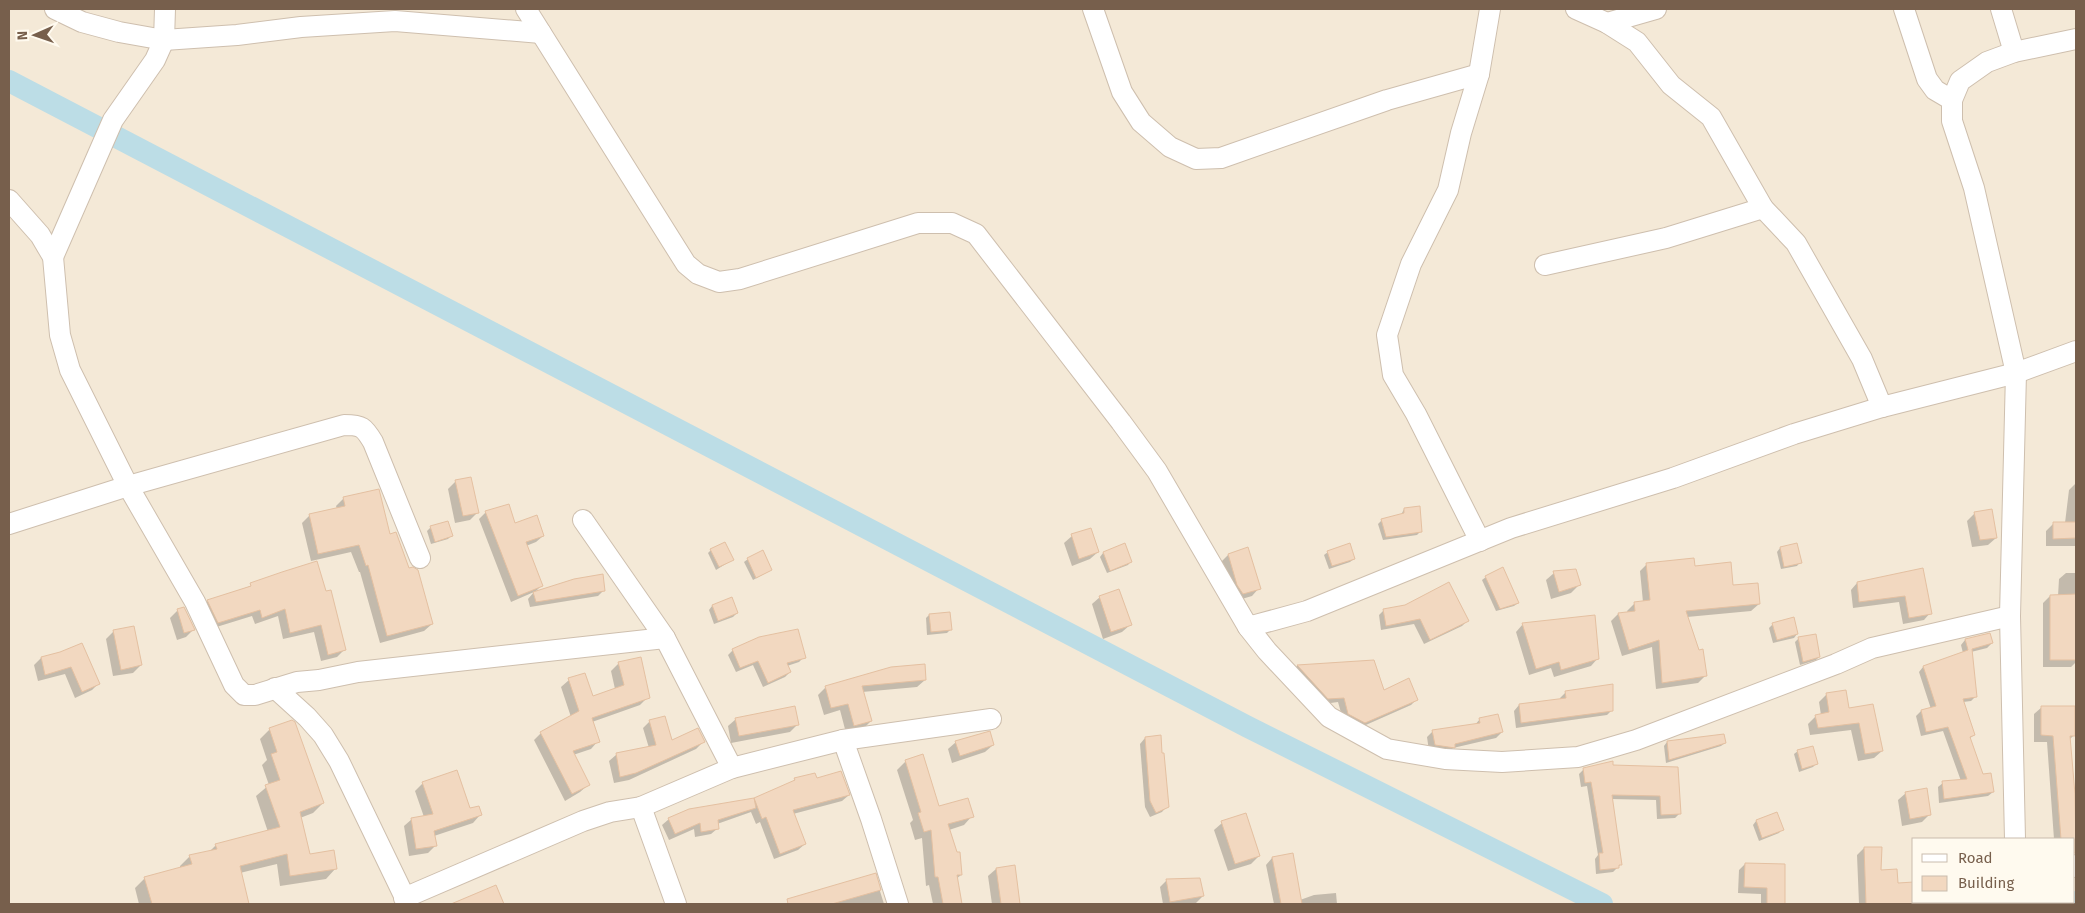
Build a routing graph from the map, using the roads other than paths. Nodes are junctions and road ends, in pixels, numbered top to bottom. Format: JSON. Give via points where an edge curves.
{"nodes":[{"id":1,"x":55,"y":9,"type":"edge"},
{"id":2,"x":165,"y":9,"type":"edge"},
{"id":3,"x":526,"y":9,"type":"edge"},
{"id":4,"x":1093,"y":9,"type":"edge"},
{"id":5,"x":1490,"y":9,"type":"edge"},
{"id":6,"x":1576,"y":9,"type":"edge"},
{"id":7,"x":1656,"y":9,"type":"edge"},
{"id":8,"x":1904,"y":9,"type":"edge"},
{"id":9,"x":2001,"y":9,"type":"edge"},
{"id":10,"x":394,"y":15,"type":"edge"},
{"id":11,"x":1607,"y":23,"type":"junction"},
{"id":12,"x":541,"y":33,"type":"junction"},
{"id":13,"x":2076,"y":39,"type":"edge"},
{"id":14,"x":164,"y":40,"type":"junction"},
{"id":15,"x":2014,"y":52,"type":"junction"},
{"id":16,"x":1479,"y":74,"type":"junction"},
{"id":17,"x":1952,"y":100,"type":"junction"},
{"id":18,"x":9,"y":200,"type":"edge"},
{"id":19,"x":1763,"y":208,"type":"junction"},
{"id":20,"x":53,"y":257,"type":"junction"},
{"id":21,"x":1545,"y":266,"type":"dead end"},
{"id":22,"x":2076,"y":351,"type":"edge"},
{"id":23,"x":2016,"y":373,"type":"junction"},
{"id":24,"x":1882,"y":407,"type":"junction"},
{"id":25,"x":128,"y":486,"type":"junction"},
{"id":26,"x":583,"y":520,"type":"dead end"},
{"id":27,"x":9,"y":524,"type":"edge"},
{"id":28,"x":1480,"y":541,"type":"junction"},
{"id":29,"x":420,"y":558,"type":"dead end"},
{"id":30,"x":2010,"y":616,"type":"junction"},
{"id":31,"x":1248,"y":627,"type":"junction"},
{"id":32,"x":665,"y":638,"type":"junction"},
{"id":33,"x":275,"y":688,"type":"junction"},
{"id":34,"x":991,"y":719,"type":"dead end"},
{"id":35,"x":843,"y":740,"type":"junction"},
{"id":36,"x":732,"y":768,"type":"junction"},
{"id":37,"x":640,"y":807,"type":"junction"},
{"id":38,"x":2015,"y":838,"type":"edge"},
{"id":39,"x":406,"y":901,"type":"edge"},
{"id":40,"x":676,"y":904,"type":"edge"},
{"id":41,"x":898,"y":904,"type":"edge"}],
"edges":[{"from":1,"to":14,"type":"street","via":[[82,22]]},
{"from":2,"to":14,"type":"street"},
{"from":3,"to":12,"type":"street"},
{"from":4,"to":16,"type":"street","via":[[1122,92],[1141,122],[1170,147],[1196,158],[1221,158],[1387,100]]},
{"from":5,"to":16,"type":"street"},
{"from":6,"to":11,"type":"street"},
{"from":7,"to":11,"type":"street"},
{"from":8,"to":17,"type":"street","via":[[1927,80],[1935,90]]},
{"from":9,"to":15,"type":"street"},
{"from":10,"to":12,"type":"street"},
{"from":10,"to":14,"type":"street","via":[[237,35]]},
{"from":11,"to":19,"type":"street","via":[[1637,42],[1671,85],[1711,117]]},
{"from":12,"to":31,"type":"street","via":[[686,264],[698,274],[719,282],[740,279],[918,223],[952,223],[976,234],[1157,471]]},
{"from":13,"to":15,"type":"street"},
{"from":14,"to":20,"type":"street","via":[[155,60],[113,120]]},
{"from":15,"to":17,"type":"street","via":[[1987,62],[1960,81]]},
{"from":16,"to":28,"type":"street","via":[[1448,190],[1411,264],[1387,334],[1393,375]]},
{"from":17,"to":23,"type":"street","via":[[1952,121],[1974,188]]},
{"from":18,"to":20,"type":"street","via":[[40,235]]},
{"from":19,"to":21,"type":"street","via":[[1666,238]]},
{"from":19,"to":24,"type":"street","via":[[1796,243],[1862,359]]},
{"from":20,"to":25,"type":"street","via":[[60,335],[70,370]]},
{"from":22,"to":23,"type":"street"},
{"from":23,"to":24,"type":"street"},
{"from":23,"to":30,"type":"street"},
{"from":24,"to":28,"type":"street","via":[[1794,434],[1673,478],[1511,528]]},
{"from":25,"to":27,"type":"street"},
{"from":25,"to":29,"type":"street","via":[[344,425],[358,425],[373,442]]},
{"from":25,"to":33,"type":"street","via":[[195,602],[234,685],[244,695]]},
{"from":26,"to":32,"type":"street"},
{"from":28,"to":31,"type":"street","via":[[1307,611]]},
{"from":30,"to":31,"type":"street","via":[[1872,648],[1636,740],[1578,757],[1502,762],[1445,759],[1387,749],[1329,718]]},
{"from":30,"to":38,"type":"street"},
{"from":32,"to":33,"type":"street","via":[[358,672]]},
{"from":32,"to":36,"type":"street"},
{"from":33,"to":39,"type":"street","via":[[323,735],[339,761]]},
{"from":34,"to":35,"type":"street"},
{"from":35,"to":36,"type":"street"},
{"from":35,"to":41,"type":"street"},
{"from":36,"to":37,"type":"street"},
{"from":37,"to":39,"type":"street","via":[[583,821]]},
{"from":37,"to":40,"type":"street"}]}
